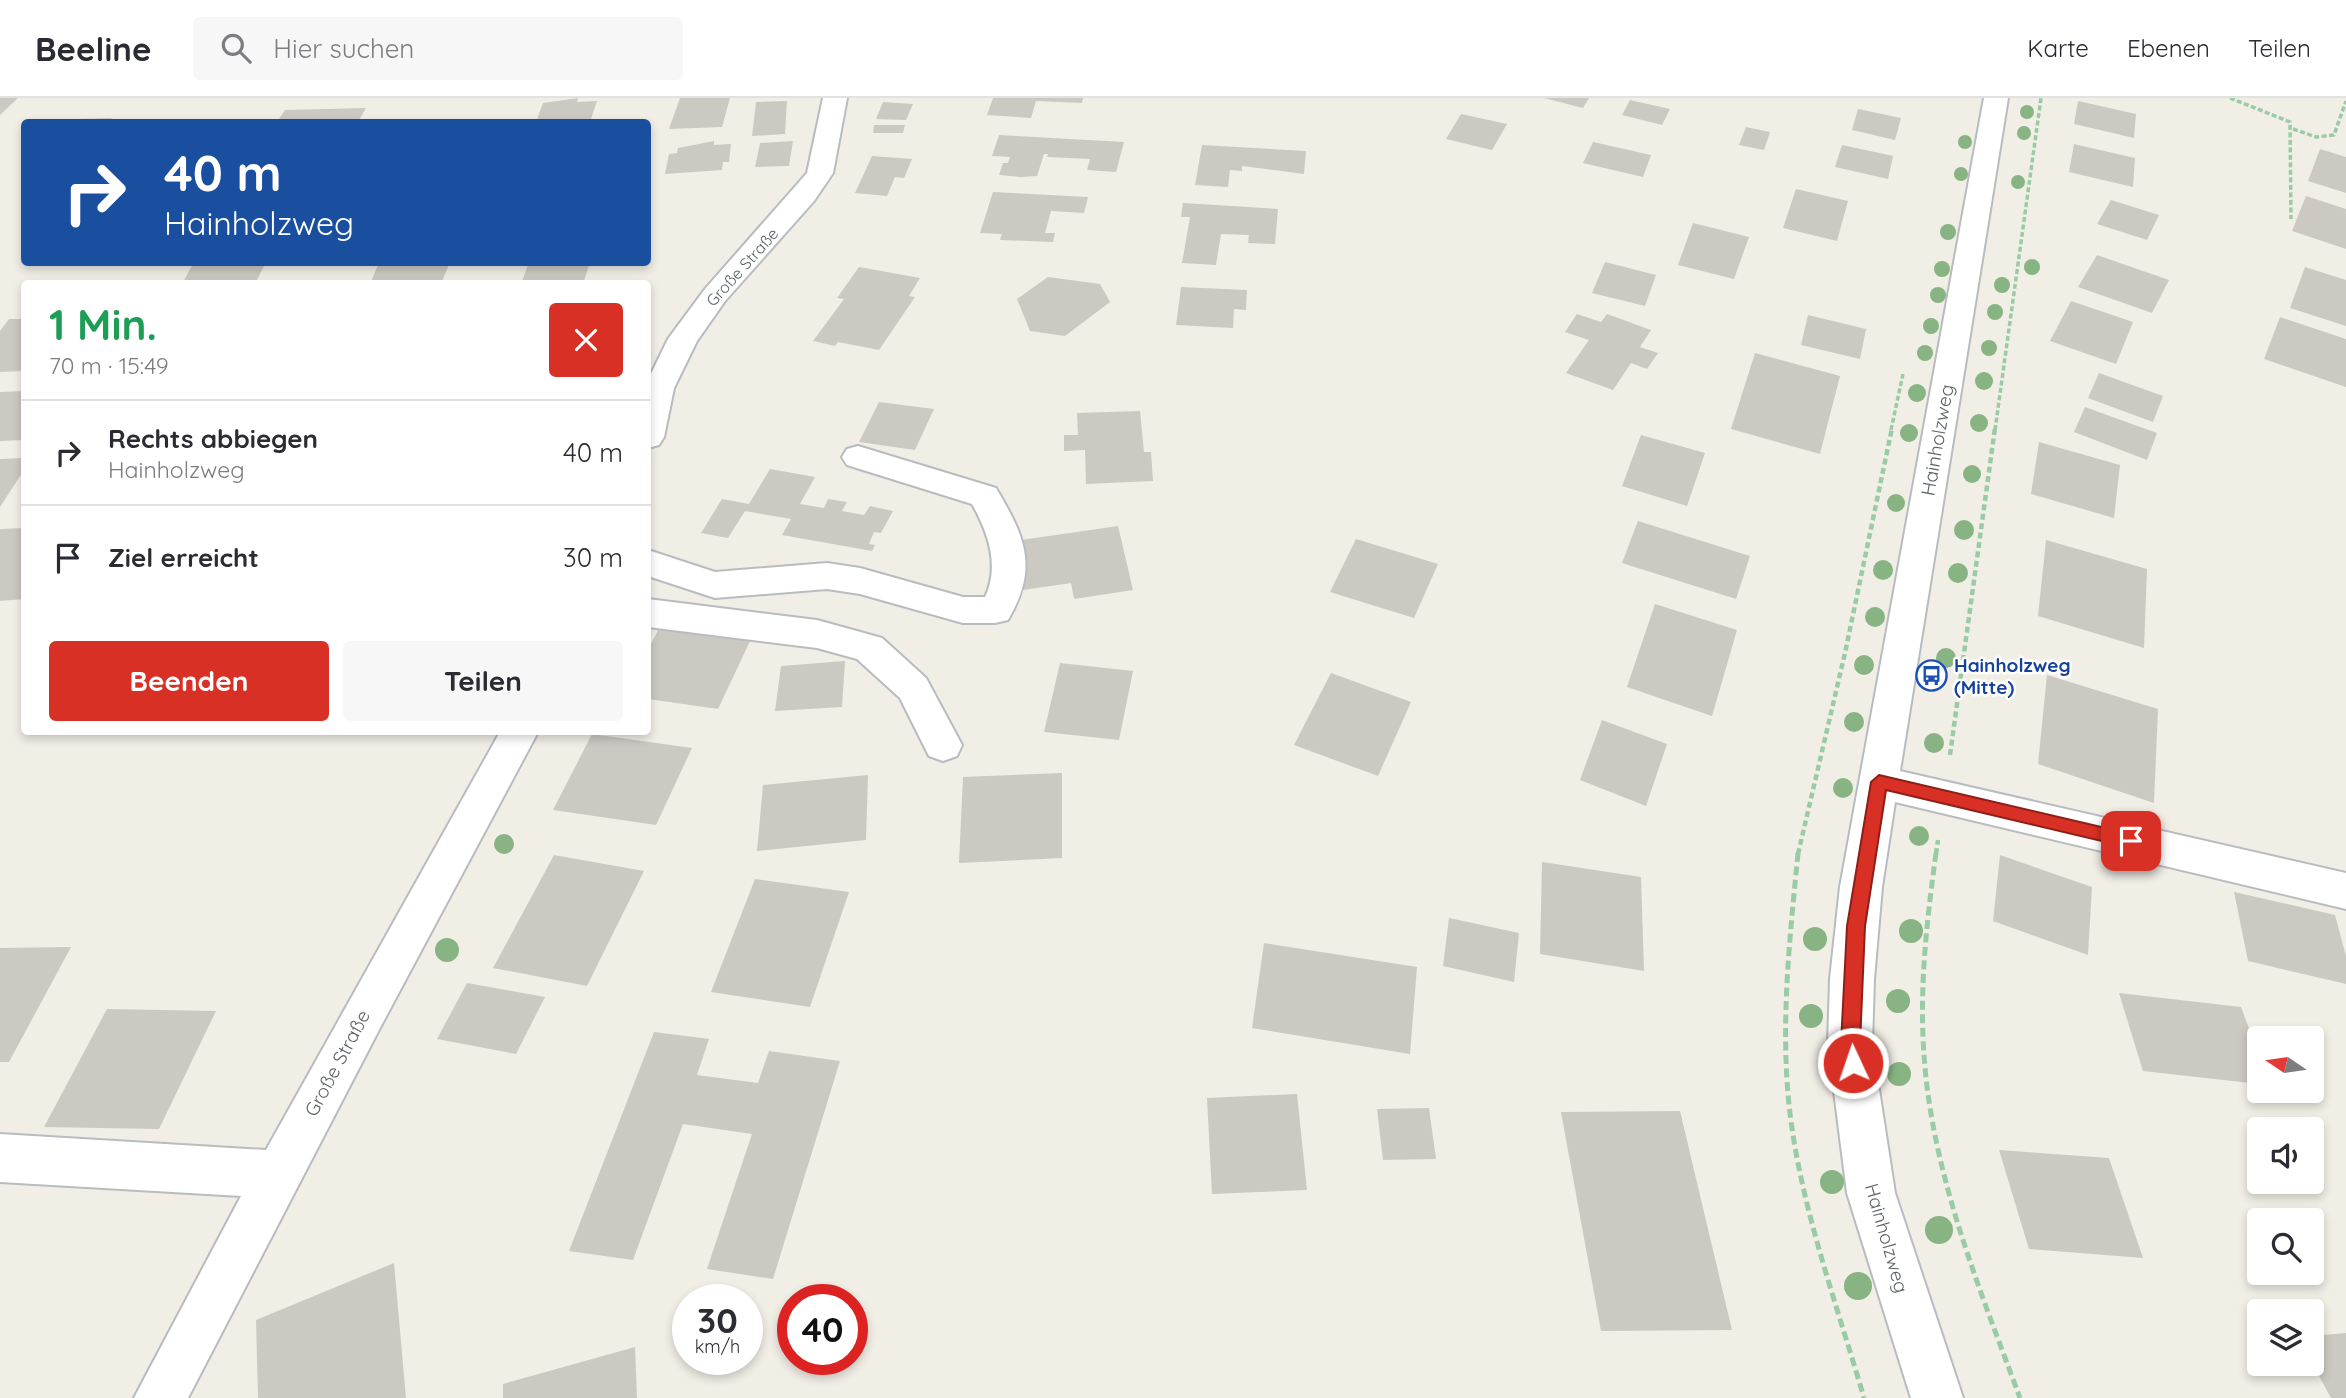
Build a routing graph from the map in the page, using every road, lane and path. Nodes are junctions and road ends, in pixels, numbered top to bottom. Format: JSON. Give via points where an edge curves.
{"nodes":[{"id":1,"x":835,"y":98,"type":"edge"},
{"id":2,"x":1996,"y":98,"type":"edge"},
{"id":3,"x":2041,"y":98,"type":"edge"},
{"id":4,"x":2230,"y":98,"type":"edge"},
{"id":5,"x":2346,"y":101,"type":"edge"},
{"id":6,"x":2292,"y":129,"type":"junction"},
{"id":7,"x":2291,"y":219,"type":"dead end"},
{"id":8,"x":651,"y":424,"type":"edge"},
{"id":9,"x":858,"y":457,"type":"dead end"},
{"id":10,"x":651,"y":564,"type":"edge"},
{"id":11,"x":651,"y":613,"type":"edge"},
{"id":12,"x":517,"y":735,"type":"edge"},
{"id":13,"x":943,"y":746,"type":"dead end"},
{"id":14,"x":1879,"y":782,"type":"junction"},
{"id":15,"x":1944,"y":797,"type":"junction"},
{"id":16,"x":2346,"y":891,"type":"edge"},
{"id":17,"x":0,"y":1158,"type":"edge"},
{"id":18,"x":278,"y":1174,"type":"junction"},
{"id":19,"x":160,"y":1398,"type":"edge"},
{"id":20,"x":1937,"y":1398,"type":"edge"},
{"id":21,"x":2020,"y":1398,"type":"edge"}],
"edges":[{"from":1,"to":8,"type":"street","name":"Große Straße","via":[[820,173],[683,339],[659,388]]},
{"from":2,"to":14,"type":"street","name":"Hainholzweg"},
{"from":3,"to":15,"type":"path"},
{"from":4,"to":6,"type":"path","via":[[2281,117]]},
{"from":5,"to":6,"type":"path","via":[[2334,135],[2316,137]]},
{"from":6,"to":7,"type":"path"},
{"from":9,"to":10,"type":"street","via":[[984,496],[1008,542],[1006,595],[995,610],[963,611],[827,576],[715,585]]},
{"from":11,"to":13,"type":"street","via":[[817,634],[869,648],[913,688]]},
{"from":12,"to":18,"type":"street","name":"Große Straße"},
{"from":14,"to":15,"type":"street"},
{"from":14,"to":20,"type":"street","name":"Hainholzweg","via":[[1856,926],[1850,1044],[1871,1193]]},
{"from":15,"to":16,"type":"street"},
{"from":15,"to":21,"type":"path","via":[[1923,978],[1924,1057],[1937,1146],[1984,1300]]},
{"from":17,"to":18,"type":"street"},
{"from":18,"to":19,"type":"street","name":"Große Straße"}]}
